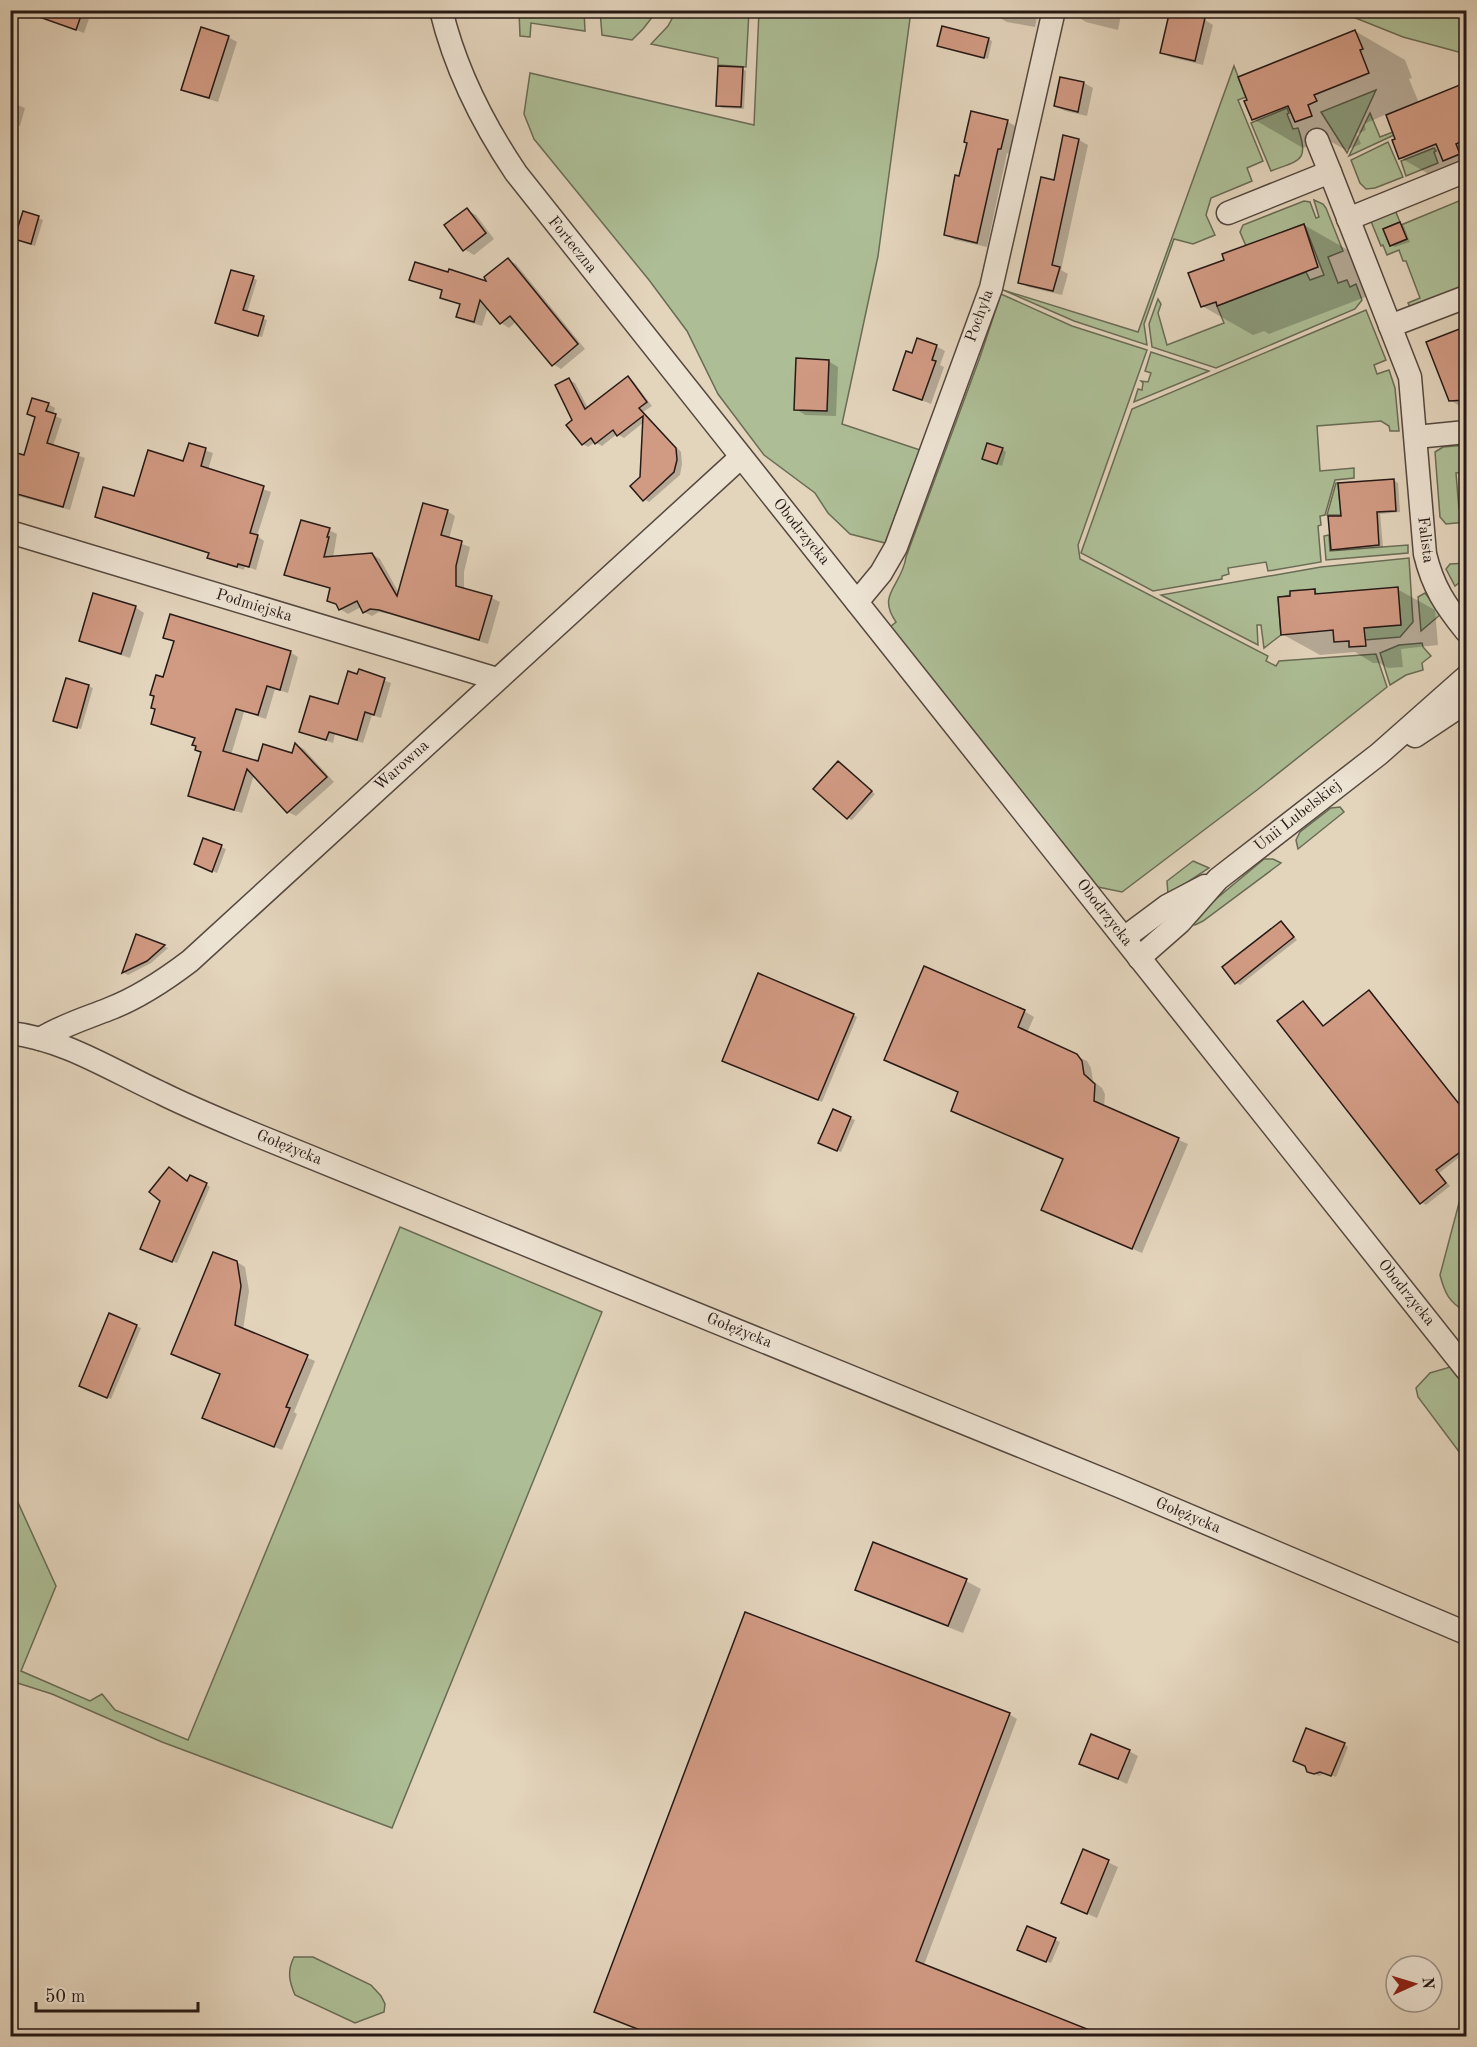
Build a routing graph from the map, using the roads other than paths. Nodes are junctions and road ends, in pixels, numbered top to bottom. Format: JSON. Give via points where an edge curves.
{"nodes":[{"id":1,"x":441,"y":10,"type":"edge"},
{"id":2,"x":1054,"y":10,"type":"edge"},
{"id":3,"x":1317,"y":140,"type":"dead end"},
{"id":4,"x":1467,"y":171,"type":"edge"},
{"id":5,"x":1330,"y":172,"type":"junction"},
{"id":6,"x":1228,"y":213,"type":"dead end"},
{"id":7,"x":1348,"y":219,"type":"junction"},
{"id":8,"x":1467,"y":297,"type":"edge"},
{"id":9,"x":1390,"y":326,"type":"junction"},
{"id":10,"x":1467,"y":432,"type":"edge"},
{"id":11,"x":1416,"y":437,"type":"junction"},
{"id":12,"x":741,"y":457,"type":"junction"},
{"id":13,"x":10,"y":532,"type":"edge"},
{"id":14,"x":857,"y":602,"type":"junction"},
{"id":15,"x":1467,"y":631,"type":"edge"},
{"id":16,"x":1467,"y":678,"type":"edge"},
{"id":17,"x":497,"y":679,"type":"junction"},
{"id":18,"x":1467,"y":702,"type":"edge"},
{"id":19,"x":1378,"y":754,"type":"junction"},
{"id":20,"x":1218,"y":879,"type":"junction"},
{"id":21,"x":1124,"y":938,"type":"junction"},
{"id":22,"x":1139,"y":958,"type":"junction"},
{"id":23,"x":10,"y":1033,"type":"edge"},
{"id":24,"x":40,"y":1039,"type":"junction"},
{"id":25,"x":1467,"y":1369,"type":"edge"},
{"id":26,"x":1467,"y":1633,"type":"edge"}],
"edges":[{"from":1,"to":12,"type":"street","name":"Forteczna","via":[[458,62],[492,138]]},
{"from":2,"to":14,"type":"street","name":"Pochyła","via":[[991,288],[896,547]]},
{"from":3,"to":5,"type":"street","name":"Falista"},
{"from":4,"to":7,"type":"street"},
{"from":5,"to":6,"type":"street"},
{"from":5,"to":7,"type":"street","name":"Falista"},
{"from":7,"to":9,"type":"street","name":"Falista"},
{"from":8,"to":9,"type":"street"},
{"from":9,"to":11,"type":"street","name":"Falista","via":[[1410,377]]},
{"from":10,"to":11,"type":"street"},
{"from":11,"to":15,"type":"street","name":"Falista","via":[[1430,574],[1438,592]]},
{"from":12,"to":14,"type":"street","name":"Obodrzycka"},
{"from":12,"to":17,"type":"street","name":"Warowna"},
{"from":13,"to":17,"type":"street","name":"Podmiejska"},
{"from":14,"to":21,"type":"street","name":"Obodrzycka"},
{"from":16,"to":19,"type":"street","name":"Unii Lubelskiej"},
{"from":17,"to":24,"type":"street","name":"Warowna","via":[[176,971],[141,993]]},
{"from":18,"to":19,"type":"street","name":"Unii Lubelskiej","via":[[1419,735]]},
{"from":19,"to":20,"type":"street","name":"Unii Lubelskiej"},
{"from":20,"to":21,"type":"street","name":"Unii Lubelskiej","via":[[1167,906]]},
{"from":20,"to":22,"type":"street","name":"Unii Lubelskiej","via":[[1180,922]]},
{"from":21,"to":22,"type":"street","name":"Obodrzycka"},
{"from":22,"to":25,"type":"street","name":"Obodrzycka"},
{"from":23,"to":24,"type":"street","name":"Gołężycka"},
{"from":24,"to":26,"type":"street","name":"Gołężycka","via":[[254,1134],[1130,1491]]}]}
